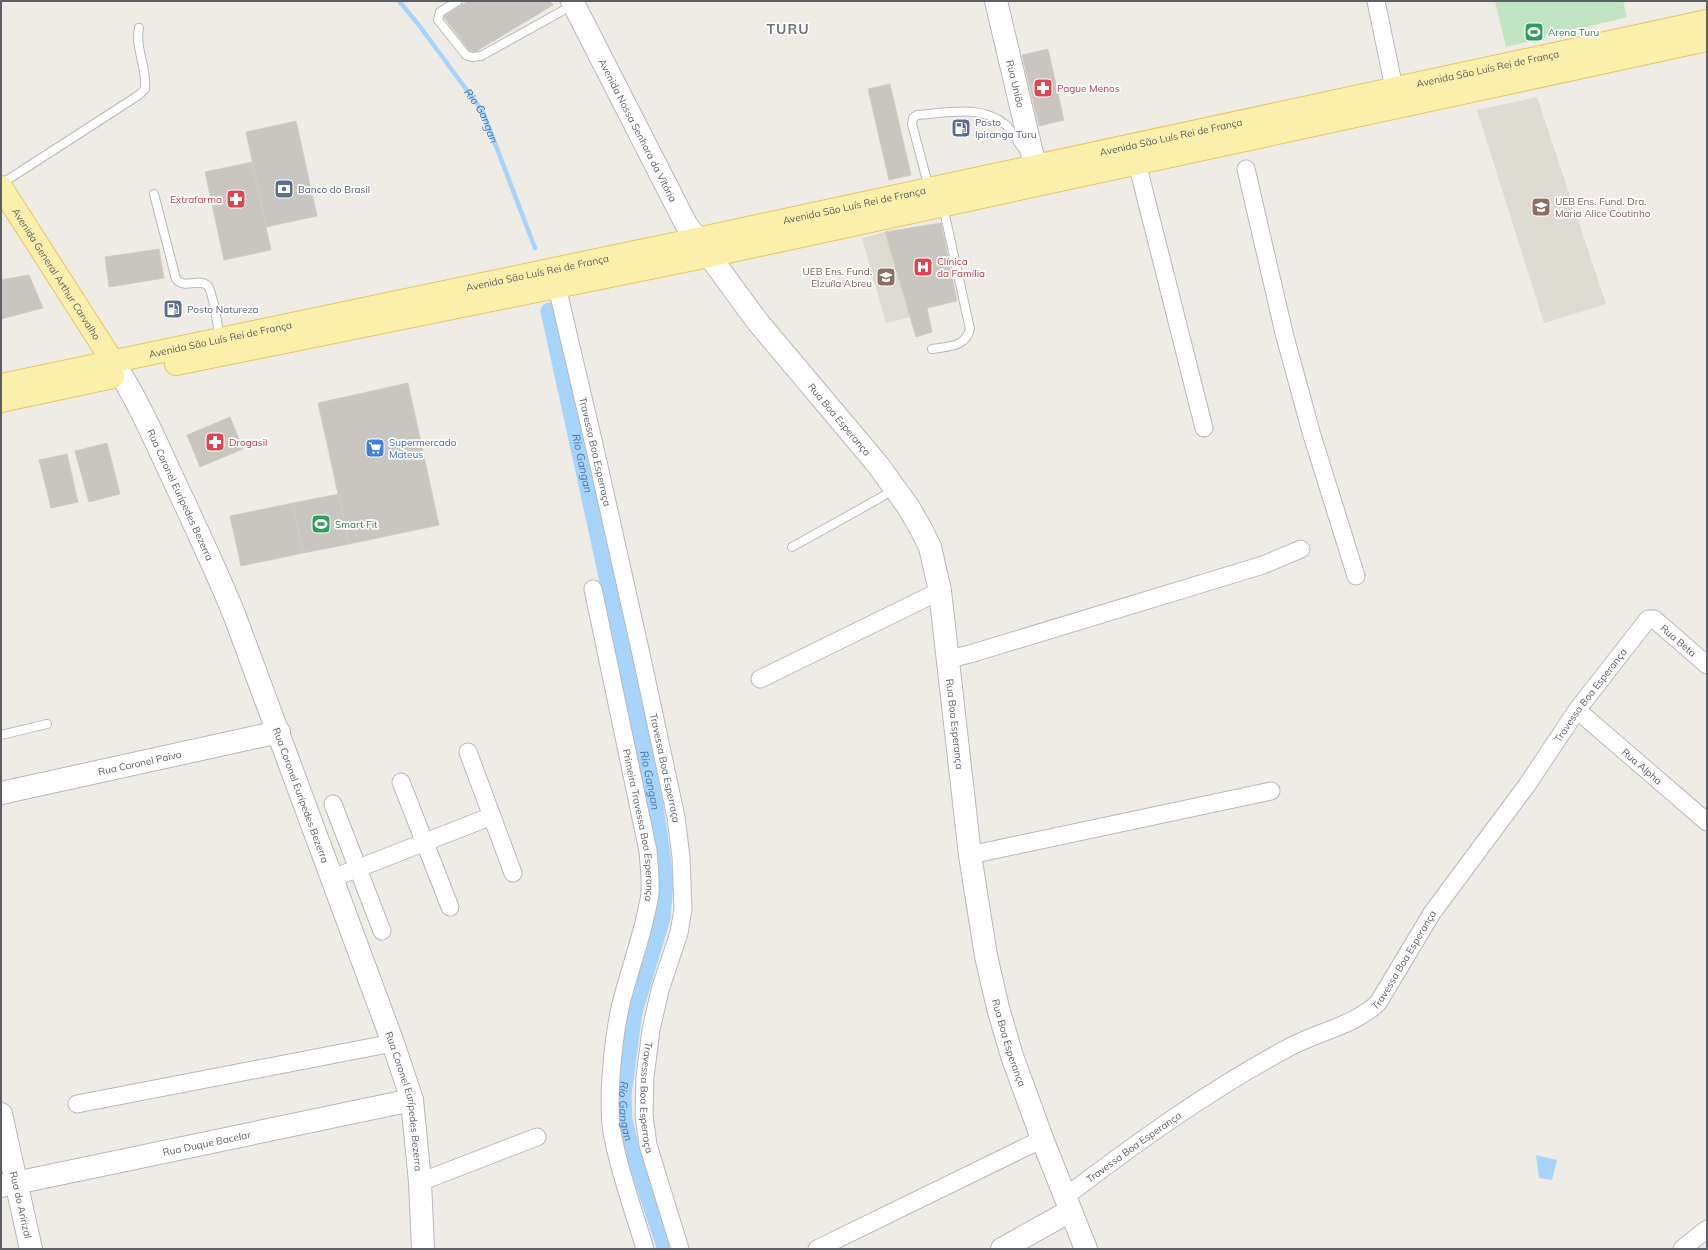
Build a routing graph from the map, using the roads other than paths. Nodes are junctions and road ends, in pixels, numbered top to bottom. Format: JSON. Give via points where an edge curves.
{"nodes":[{"id":1,"x":458,"y":1,"type":"edge"},
{"id":2,"x":996,"y":1,"type":"edge"},
{"id":3,"x":1376,"y":1,"type":"edge"},
{"id":4,"x":573,"y":3,"type":"edge"},
{"id":5,"x":1707,"y":21,"type":"edge"},
{"id":6,"x":139,"y":28,"type":"dead end"},
{"id":7,"x":1707,"y":40,"type":"edge"},
{"id":8,"x":1394,"y":88,"type":"junction"},
{"id":9,"x":1034,"y":162,"type":"junction"},
{"id":10,"x":1137,"y":163,"type":"junction"},
{"id":11,"x":1246,"y":170,"type":"dead end"},
{"id":12,"x":1,"y":185,"type":"edge"},
{"id":13,"x":929,"y":189,"type":"junction"},
{"id":14,"x":154,"y":194,"type":"dead end"},
{"id":15,"x":943,"y":205,"type":"junction"},
{"id":16,"x":703,"y":247,"type":"junction"},
{"id":17,"x":557,"y":287,"type":"junction"},
{"id":18,"x":221,"y":339,"type":"junction"},
{"id":19,"x":932,"y":349,"type":"dead end"},
{"id":20,"x":117,"y":368,"type":"junction"},
{"id":21,"x":1,"y":385,"type":"edge"},
{"id":22,"x":1,"y":401,"type":"edge"},
{"id":23,"x":1204,"y":428,"type":"dead end"},
{"id":24,"x":895,"y":488,"type":"junction"},
{"id":25,"x":792,"y":548,"type":"dead end"},
{"id":26,"x":1301,"y":549,"type":"dead end"},
{"id":27,"x":1356,"y":576,"type":"dead end"},
{"id":28,"x":593,"y":589,"type":"dead end"},
{"id":29,"x":940,"y":591,"type":"junction"},
{"id":30,"x":1649,"y":618,"type":"joint"},
{"id":31,"x":948,"y":659,"type":"junction"},
{"id":32,"x":1707,"y":665,"type":"edge"},
{"id":33,"x":760,"y":679,"type":"dead end"},
{"id":34,"x":1577,"y":710,"type":"junction"},
{"id":35,"x":47,"y":724,"type":"dead end"},
{"id":36,"x":280,"y":732,"type":"junction"},
{"id":37,"x":1,"y":735,"type":"edge"},
{"id":38,"x":468,"y":752,"type":"dead end"},
{"id":39,"x":401,"y":782,"type":"dead end"},
{"id":40,"x":1271,"y":791,"type":"dead end"},
{"id":41,"x":1,"y":793,"type":"edge"},
{"id":42,"x":333,"y":804,"type":"dead end"},
{"id":43,"x":492,"y":816,"type":"junction"},
{"id":44,"x":1707,"y":822,"type":"edge"},
{"id":45,"x":424,"y":842,"type":"junction"},
{"id":46,"x":970,"y":855,"type":"junction"},
{"id":47,"x":358,"y":868,"type":"junction"},
{"id":48,"x":513,"y":873,"type":"dead end"},
{"id":49,"x":333,"y":878,"type":"junction"},
{"id":50,"x":450,"y":907,"type":"dead end"},
{"id":51,"x":382,"y":930,"type":"dead end"},
{"id":52,"x":393,"y":1043,"type":"junction"},
{"id":53,"x":412,"y":1100,"type":"junction"},
{"id":54,"x":78,"y":1104,"type":"dead end"},
{"id":55,"x":1,"y":1114,"type":"edge"},
{"id":56,"x":537,"y":1137,"type":"dead end"},
{"id":57,"x":1043,"y":1141,"type":"junction"},
{"id":58,"x":420,"y":1182,"type":"junction"},
{"id":59,"x":8,"y":1184,"type":"edge"},
{"id":60,"x":1067,"y":1204,"type":"junction"},
{"id":61,"x":1707,"y":1229,"type":"edge"},
{"id":62,"x":1688,"y":1247,"type":"edge"},
{"id":63,"x":31,"y":1249,"type":"edge"},
{"id":64,"x":423,"y":1249,"type":"edge"},
{"id":65,"x":645,"y":1249,"type":"edge"},
{"id":66,"x":680,"y":1249,"type":"edge"},
{"id":67,"x":817,"y":1249,"type":"edge"},
{"id":68,"x":1002,"y":1249,"type":"edge"},
{"id":69,"x":1086,"y":1249,"type":"edge"}],
"edges":[{"from":1,"to":4,"type":"lane","via":[[440,12],[438,20],[466,55],[472,57],[480,56]]},
{"from":2,"to":9,"type":"main road","name":"Rua União"},
{"from":3,"to":8,"type":"street"},
{"from":4,"to":16,"type":"main road","name":"Avenida Nossa Senhora da Vitória","via":[[686,224]]},
{"from":5,"to":8,"type":"main road","name":"Avenida São Luís Rei de França"},
{"from":6,"to":12,"type":"lane","via":[[138,43],[146,78],[145,89]]},
{"from":7,"to":10,"type":"main road","name":"Avenida São Luís Rei de França"},
{"from":8,"to":9,"type":"main road","name":"Avenida São Luís Rei de França"},
{"from":9,"to":13,"type":"main road","name":"Avenida São Luís Rei de França"},
{"from":9,"to":13,"type":"lane","via":[[1007,125],[992,116],[968,111],[918,115],[913,118],[912,124]]},
{"from":10,"to":15,"type":"main road","name":"Avenida São Luís Rei de França"},
{"from":10,"to":23,"type":"street"},
{"from":11,"to":27,"type":"street","via":[[1284,333]]},
{"from":12,"to":20,"type":"main road","name":"Avenida General Arthur Carvalho"},
{"from":13,"to":16,"type":"main road","name":"Avenida São Luís Rei de França"},
{"from":14,"to":18,"type":"lane","via":[[176,279],[179,283],[200,282],[207,286],[211,293]]},
{"from":15,"to":16,"type":"main road","name":"Avenida São Luís Rei de França"},
{"from":15,"to":19,"type":"lane","via":[[970,329],[962,343]]},
{"from":16,"to":17,"type":"main road","name":"Avenida São Luís Rei de França"},
{"from":16,"to":18,"type":"main road","name":"Avenida São Luís Rei de França"},
{"from":16,"to":24,"type":"main road","name":"Rua Boa Esperança","via":[[757,320],[848,427]]},
{"from":17,"to":20,"type":"main road","name":"Avenida São Luís Rei de França"},
{"from":17,"to":66,"type":"street","name":"Travessa Boa Esperraça","via":[[676,817],[683,909],[679,933],[660,990],[651,1030],[644,1077],[644,1115],[648,1145]]},
{"from":18,"to":20,"type":"main road","name":"Avenida São Luís Rei de França"},
{"from":20,"to":21,"type":"main road","name":"Avenida São Luís Rei de França"},
{"from":20,"to":22,"type":"main road","name":"Avenida São Luís Rei de França"},
{"from":20,"to":36,"type":"main road","name":"Rua Coronel Eurípedes Bezerra","via":[[148,425],[216,568]]},
{"from":24,"to":25,"type":"lane"},
{"from":24,"to":29,"type":"main road","name":"Rua Boa Esperança","via":[[930,547]]},
{"from":26,"to":31,"type":"street","via":[[1263,565]]},
{"from":28,"to":65,"type":"street","name":"Primeira Travessa Boa Esperança","via":[[648,851],[650,892],[640,940],[620,1009],[612,1063],[610,1104],[618,1159]]},
{"from":29,"to":31,"type":"main road","name":"Rua Boa Esperança"},
{"from":29,"to":33,"type":"street"},
{"from":30,"to":32,"type":"street","name":"Rua Beta","via":[[1654,619]]},
{"from":30,"to":34,"type":"street","name":"Travessa Boa Esperança"},
{"from":31,"to":46,"type":"main road","name":"Rua Boa Esperança"},
{"from":34,"to":44,"type":"street","name":"Rua Alpha"},
{"from":34,"to":60,"type":"street","name":"Travessa Boa Esperança","via":[[1527,785],[1432,913],[1378,1003],[1367,1013],[1288,1048],[1205,1096]]},
{"from":35,"to":37,"type":"lane"},
{"from":36,"to":41,"type":"main road","name":"Rua Coronel Paiva"},
{"from":36,"to":49,"type":"main road","name":"Rua Coronel Eurípedes Bezerra"},
{"from":38,"to":43,"type":"street"},
{"from":39,"to":45,"type":"street"},
{"from":40,"to":46,"type":"street"},
{"from":42,"to":47,"type":"street"},
{"from":43,"to":45,"type":"street"},
{"from":43,"to":48,"type":"street"},
{"from":45,"to":47,"type":"street"},
{"from":45,"to":50,"type":"street"},
{"from":46,"to":57,"type":"main road","name":"Rua Boa Esperança","via":[[986,956],[998,1008],[1012,1056]]},
{"from":47,"to":49,"type":"street"},
{"from":47,"to":51,"type":"street"},
{"from":49,"to":52,"type":"main road","name":"Rua Coronel Eurípedes Bezerra"},
{"from":52,"to":53,"type":"main road","name":"Rua Coronel Eurípedes Bezerra"},
{"from":52,"to":54,"type":"street"},
{"from":53,"to":58,"type":"main road","name":"Rua Coronel Eurípedes Bezerra"},
{"from":53,"to":59,"type":"main road","name":"Rua Duque Bacelar"},
{"from":55,"to":59,"type":"main road","name":"Rua do Aririzal"},
{"from":56,"to":58,"type":"street"},
{"from":57,"to":60,"type":"main road","name":"Rua Boa Esperança"},
{"from":57,"to":67,"type":"street","via":[[1032,1144]]},
{"from":58,"to":64,"type":"main road","name":"Rua Coronel Eurípedes Bezerra"},
{"from":59,"to":63,"type":"main road","name":"Rua do Aririzal"},
{"from":60,"to":68,"type":"main road","name":"Travessa Boa Esperança"},
{"from":60,"to":69,"type":"main road","name":"Rua Boa Esperança"},
{"from":61,"to":62,"type":"street"}]}
